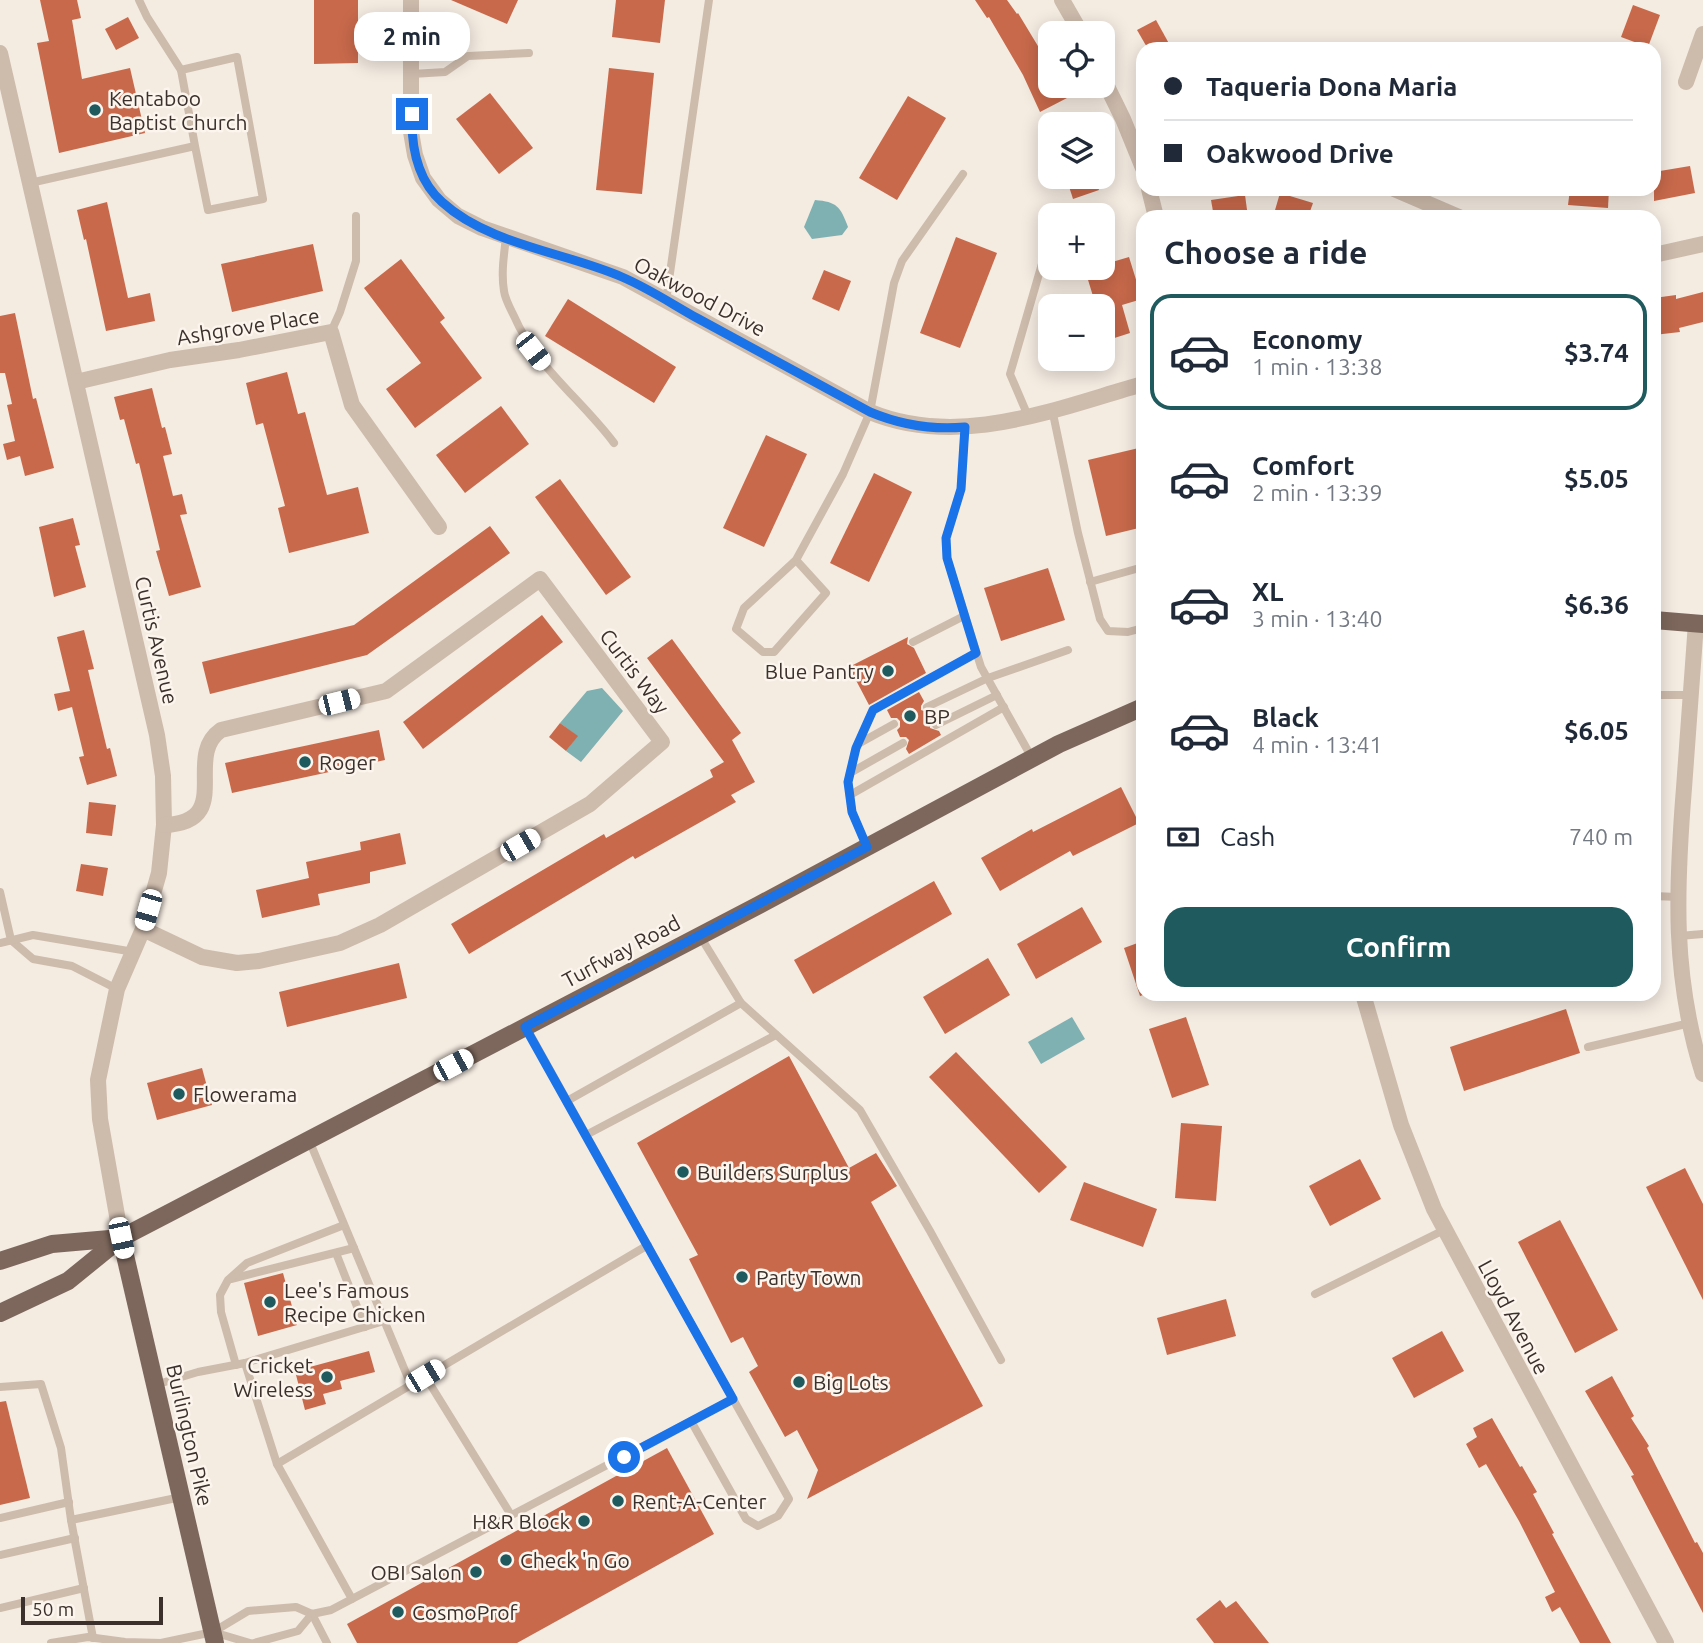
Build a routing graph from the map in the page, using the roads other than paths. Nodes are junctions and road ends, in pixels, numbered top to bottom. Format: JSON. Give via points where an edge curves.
{"nodes":[{"id":1,"x":139,"y":0,"type":"edge"},
{"id":2,"x":411,"y":0,"type":"edge"},
{"id":3,"x":709,"y":0,"type":"edge"},
{"id":4,"x":1062,"y":0,"type":"edge"},
{"id":5,"x":1074,"y":21,"type":"edge"},
{"id":6,"x":1703,"y":34,"type":"edge"},
{"id":7,"x":0,"y":53,"type":"edge"},
{"id":8,"x":529,"y":53,"type":"dead end"},
{"id":9,"x":181,"y":70,"type":"junction"},
{"id":10,"x":412,"y":74,"type":"junction"},
{"id":11,"x":1686,"y":82,"type":"dead end"},
{"id":12,"x":1113,"y":98,"type":"edge"},
{"id":13,"x":195,"y":146,"type":"junction"},
{"id":14,"x":1136,"y":152,"type":"edge"},
{"id":15,"x":963,"y":174,"type":"dead end"},
{"id":16,"x":30,"y":183,"type":"junction"},
{"id":17,"x":1410,"y":196,"type":"edge"},
{"id":18,"x":1443,"y":210,"type":"edge"},
{"id":19,"x":356,"y":216,"type":"dead end"},
{"id":20,"x":506,"y":237,"type":"junction"},
{"id":21,"x":1703,"y":244,"type":"edge"},
{"id":22,"x":1661,"y":253,"type":"edge"},
{"id":23,"x":1038,"y":277,"type":"edge"},
{"id":24,"x":666,"y":301,"type":"junction"},
{"id":25,"x":331,"y":332,"type":"junction"},
{"id":26,"x":76,"y":382,"type":"junction"},
{"id":27,"x":1136,"y":386,"type":"edge"},
{"id":28,"x":1052,"y":409,"type":"junction"},
{"id":29,"x":870,"y":412,"type":"junction"},
{"id":30,"x":1028,"y":416,"type":"junction"},
{"id":31,"x":965,"y":427,"type":"junction"},
{"id":32,"x":614,"y":443,"type":"dead end"},
{"id":33,"x":439,"y":527,"type":"dead end"},
{"id":34,"x":796,"y":560,"type":"junction"},
{"id":35,"x":1136,"y":569,"type":"edge"},
{"id":36,"x":1090,"y":582,"type":"junction"},
{"id":37,"x":964,"y":616,"type":"junction"},
{"id":38,"x":1661,"y":621,"type":"edge"},
{"id":39,"x":1700,"y":624,"type":"edge"},
{"id":40,"x":1136,"y":630,"type":"edge"},
{"id":41,"x":913,"y":642,"type":"dead end"},
{"id":42,"x":1068,"y":650,"type":"dead end"},
{"id":43,"x":976,"y":653,"type":"junction"},
{"id":44,"x":988,"y":678,"type":"junction"},
{"id":45,"x":1695,"y":692,"type":"edge"},
{"id":46,"x":1661,"y":694,"type":"edge"},
{"id":47,"x":997,"y":695,"type":"junction"},
{"id":48,"x":927,"y":707,"type":"dead end"},
{"id":49,"x":1004,"y":707,"type":"junction"},
{"id":50,"x":1136,"y":710,"type":"edge"},
{"id":51,"x":894,"y":723,"type":"dead end"},
{"id":52,"x":936,"y":725,"type":"dead end"},
{"id":53,"x":903,"y":743,"type":"dead end"},
{"id":54,"x":858,"y":744,"type":"junction"},
{"id":55,"x":1032,"y":758,"type":"junction"},
{"id":56,"x":850,"y":773,"type":"junction"},
{"id":57,"x":850,"y":795,"type":"junction"},
{"id":58,"x":164,"y":825,"type":"junction"},
{"id":59,"x":867,"y":847,"type":"junction"},
{"id":60,"x":0,"y":892,"type":"edge"},
{"id":61,"x":1661,"y":896,"type":"edge"},
{"id":62,"x":1677,"y":897,"type":"junction"},
{"id":63,"x":143,"y":929,"type":"junction"},
{"id":64,"x":1703,"y":934,"type":"edge"},
{"id":65,"x":699,"y":936,"type":"junction"},
{"id":66,"x":1679,"y":936,"type":"junction"},
{"id":67,"x":11,"y":940,"type":"junction"},
{"id":68,"x":0,"y":943,"type":"edge"},
{"id":69,"x":134,"y":952,"type":"junction"},
{"id":70,"x":117,"y":989,"type":"junction"},
{"id":71,"x":1365,"y":1001,"type":"edge"},
{"id":72,"x":741,"y":1003,"type":"junction"},
{"id":73,"x":1690,"y":1023,"type":"junction"},
{"id":74,"x":525,"y":1027,"type":"junction"},
{"id":75,"x":776,"y":1035,"type":"junction"},
{"id":76,"x":1588,"y":1048,"type":"dead end"},
{"id":77,"x":1703,"y":1074,"type":"edge"},
{"id":78,"x":567,"y":1101,"type":"junction"},
{"id":79,"x":586,"y":1135,"type":"junction"},
{"id":80,"x":309,"y":1140,"type":"junction"},
{"id":81,"x":344,"y":1225,"type":"junction"},
{"id":82,"x":1444,"y":1230,"type":"junction"},
{"id":83,"x":121,"y":1238,"type":"junction"},
{"id":84,"x":648,"y":1245,"type":"junction"},
{"id":85,"x":354,"y":1248,"type":"junction"},
{"id":86,"x":336,"y":1253,"type":"junction"},
{"id":87,"x":0,"y":1261,"type":"edge"},
{"id":88,"x":228,"y":1280,"type":"junction"},
{"id":89,"x":1315,"y":1294,"type":"dead end"},
{"id":90,"x":0,"y":1313,"type":"edge"},
{"id":91,"x":384,"y":1321,"type":"junction"},
{"id":92,"x":365,"y":1327,"type":"junction"},
{"id":93,"x":1001,"y":1360,"type":"dead end"},
{"id":94,"x":241,"y":1364,"type":"junction"},
{"id":95,"x":425,"y":1376,"type":"junction"},
{"id":96,"x":155,"y":1385,"type":"junction"},
{"id":97,"x":411,"y":1385,"type":"junction"},
{"id":98,"x":0,"y":1387,"type":"edge"},
{"id":99,"x":733,"y":1399,"type":"junction"},
{"id":100,"x":691,"y":1421,"type":"junction"},
{"id":101,"x":277,"y":1464,"type":"junction"},
{"id":102,"x":181,"y":1497,"type":"junction"},
{"id":103,"x":69,"y":1502,"type":"junction"},
{"id":104,"x":512,"y":1516,"type":"junction"},
{"id":105,"x":0,"y":1518,"type":"edge"},
{"id":106,"x":71,"y":1520,"type":"junction"},
{"id":107,"x":75,"y":1538,"type":"junction"},
{"id":108,"x":0,"y":1555,"type":"edge"},
{"id":109,"x":84,"y":1588,"type":"junction"},
{"id":110,"x":352,"y":1599,"type":"junction"},
{"id":111,"x":0,"y":1608,"type":"edge"},
{"id":112,"x":312,"y":1614,"type":"junction"},
{"id":113,"x":214,"y":1637,"type":"edge"},
{"id":114,"x":93,"y":1638,"type":"junction"},
{"id":115,"x":72,"y":1641,"type":"edge"},
{"id":116,"x":51,"y":1643,"type":"edge"},
{"id":117,"x":252,"y":1643,"type":"edge"},
{"id":118,"x":327,"y":1643,"type":"edge"},
{"id":119,"x":1666,"y":1643,"type":"edge"}],
"edges":[{"from":1,"to":9,"type":"lane"},
{"from":2,"to":10,"type":"street","name":"Oakwood Drive"},
{"from":3,"to":24,"type":"lane"},
{"from":4,"to":5,"type":"street"},
{"from":6,"to":11,"type":"street"},
{"from":7,"to":16,"type":"street","name":"Curtis Avenue"},
{"from":8,"to":10,"type":"lane","via":[[468,56],[445,72]]},
{"from":9,"to":13,"type":"lane"},
{"from":9,"to":13,"type":"lane","via":[[237,57],[263,199],[208,210]]},
{"from":10,"to":20,"type":"street","name":"Oakwood Drive","via":[[411,132],[423,178],[458,216]]},
{"from":12,"to":14,"type":"street"},
{"from":13,"to":16,"type":"lane"},
{"from":15,"to":29,"type":"lane","via":[[902,261]]},
{"from":16,"to":26,"type":"street","name":"Curtis Avenue"},
{"from":17,"to":18,"type":"street"},
{"from":19,"to":25,"type":"lane","via":[[356,261]]},
{"from":20,"to":24,"type":"street","name":"Oakwood Drive","via":[[623,277]]},
{"from":20,"to":32,"type":"lane","via":[[504,293],[517,324],[552,375]]},
{"from":21,"to":22,"type":"street"},
{"from":23,"to":30,"type":"lane","via":[[1010,374]]},
{"from":24,"to":29,"type":"street","name":"Oakwood Drive"},
{"from":25,"to":26,"type":"street","name":"Ashgrove Place","via":[[170,360]]},
{"from":25,"to":33,"type":"street","name":"Ashgrove Place","via":[[352,405]]},
{"from":26,"to":58,"type":"street","name":"Curtis Avenue","via":[[157,734]]},
{"from":27,"to":28,"type":"street","name":"Oakwood Drive"},
{"from":28,"to":30,"type":"street","name":"Oakwood Drive"},
{"from":28,"to":36,"type":"lane"},
{"from":29,"to":31,"type":"street","name":"Oakwood Drive","via":[[922,427]]},
{"from":29,"to":34,"type":"lane","via":[[843,474]]},
{"from":30,"to":31,"type":"street","name":"Oakwood Drive"},
{"from":31,"to":37,"type":"lane","via":[[961,489],[946,538],[947,558]]},
{"from":34,"to":34,"type":"lane","via":[[744,608],[736,629],[763,652],[774,652],[826,593]]},
{"from":35,"to":36,"type":"lane"},
{"from":36,"to":40,"type":"lane","via":[[1108,631]]},
{"from":37,"to":41,"type":"lane"},
{"from":37,"to":43,"type":"lane"},
{"from":38,"to":39,"type":"main road"},
{"from":39,"to":45,"type":"street"},
{"from":42,"to":44,"type":"lane"},
{"from":43,"to":44,"type":"lane"},
{"from":43,"to":54,"type":"lane","via":[[873,710]]},
{"from":44,"to":47,"type":"lane"},
{"from":44,"to":48,"type":"lane"},
{"from":45,"to":46,"type":"lane"},
{"from":45,"to":62,"type":"street"},
{"from":47,"to":49,"type":"lane"},
{"from":47,"to":52,"type":"lane"},
{"from":49,"to":55,"type":"lane"},
{"from":49,"to":57,"type":"lane"},
{"from":50,"to":55,"type":"main road","name":"Turfway Road"},
{"from":51,"to":54,"type":"lane"},
{"from":53,"to":56,"type":"lane"},
{"from":54,"to":56,"type":"lane"},
{"from":55,"to":59,"type":"main road","name":"Turfway Road"},
{"from":56,"to":57,"type":"lane"},
{"from":57,"to":59,"type":"lane"},
{"from":58,"to":63,"type":"street","name":"Curtis Avenue","via":[[159,873]]},
{"from":58,"to":63,"type":"street","name":"Curtis Way","via":[[195,818],[203,804],[206,752],[221,730],[386,691],[540,579],[662,742],[590,804],[380,926],[340,943],[237,962],[202,957]]},
{"from":59,"to":65,"type":"main road","name":"Turfway Road"},
{"from":60,"to":67,"type":"lane"},
{"from":61,"to":62,"type":"lane"},
{"from":62,"to":66,"type":"street"},
{"from":63,"to":69,"type":"street","name":"Curtis Avenue"},
{"from":64,"to":66,"type":"lane"},
{"from":65,"to":72,"type":"lane"},
{"from":65,"to":74,"type":"main road","name":"Turfway Road"},
{"from":66,"to":73,"type":"street"},
{"from":67,"to":68,"type":"lane"},
{"from":67,"to":69,"type":"lane","via":[[33,935]]},
{"from":67,"to":70,"type":"lane","via":[[33,959],[72,965]]},
{"from":69,"to":70,"type":"street","name":"Curtis Avenue"},
{"from":70,"to":83,"type":"street","name":"Curtis Avenue","via":[[98,1080],[98,1103]]},
{"from":71,"to":82,"type":"street","name":"Lloyd Avenue","via":[[1401,1125]]},
{"from":72,"to":75,"type":"lane"},
{"from":72,"to":78,"type":"lane"},
{"from":73,"to":76,"type":"lane"},
{"from":73,"to":77,"type":"street"},
{"from":74,"to":78,"type":"lane"},
{"from":74,"to":80,"type":"main road","name":"Turfway Road"},
{"from":75,"to":79,"type":"lane"},
{"from":75,"to":93,"type":"lane","via":[[860,1110]]},
{"from":78,"to":79,"type":"lane"},
{"from":79,"to":84,"type":"lane"},
{"from":80,"to":81,"type":"lane"},
{"from":80,"to":83,"type":"main road","name":"Turfway Road"},
{"from":81,"to":85,"type":"lane"},
{"from":81,"to":88,"type":"lane","via":[[247,1263]]},
{"from":82,"to":89,"type":"lane"},
{"from":82,"to":119,"type":"street","name":"Lloyd Avenue"},
{"from":83,"to":87,"type":"main road","name":"Turfway Road","via":[[52,1244]]},
{"from":83,"to":90,"type":"main road","name":"Turfway Road","via":[[68,1281]]},
{"from":83,"to":96,"type":"main road","name":"Burlington Pike"},
{"from":84,"to":95,"type":"lane"},
{"from":84,"to":99,"type":"lane"},
{"from":85,"to":86,"type":"lane"},
{"from":85,"to":91,"type":"lane"},
{"from":86,"to":88,"type":"lane"},
{"from":86,"to":92,"type":"lane"},
{"from":88,"to":94,"type":"lane","via":[[220,1295],[220,1312]]},
{"from":91,"to":92,"type":"lane"},
{"from":91,"to":97,"type":"lane"},
{"from":92,"to":94,"type":"lane"},
{"from":94,"to":96,"type":"lane"},
{"from":94,"to":101,"type":"lane"},
{"from":95,"to":97,"type":"lane"},
{"from":95,"to":104,"type":"lane"},
{"from":96,"to":102,"type":"main road","name":"Burlington Pike"},
{"from":97,"to":101,"type":"lane"},
{"from":98,"to":103,"type":"lane","via":[[41,1384],[61,1448]]},
{"from":99,"to":100,"type":"lane"},
{"from":99,"to":100,"type":"lane","via":[[789,1499],[778,1516],[758,1526],[746,1519]]},
{"from":100,"to":104,"type":"lane"},
{"from":101,"to":110,"type":"lane"},
{"from":102,"to":106,"type":"lane"},
{"from":102,"to":113,"type":"main road","name":"Burlington Pike"},
{"from":103,"to":105,"type":"lane"},
{"from":103,"to":106,"type":"lane"},
{"from":104,"to":110,"type":"lane"},
{"from":106,"to":107,"type":"lane"},
{"from":107,"to":108,"type":"lane"},
{"from":107,"to":109,"type":"lane"},
{"from":109,"to":111,"type":"lane"},
{"from":109,"to":114,"type":"lane"},
{"from":110,"to":112,"type":"lane"},
{"from":112,"to":113,"type":"lane","via":[[296,1607],[248,1611]]},
{"from":112,"to":117,"type":"lane","via":[[298,1631]]},
{"from":112,"to":118,"type":"lane"},
{"from":113,"to":114,"type":"lane","via":[[162,1643]]},
{"from":113,"to":117,"type":"lane"},
{"from":114,"to":115,"type":"lane"},
{"from":115,"to":116,"type":"lane"}]}
